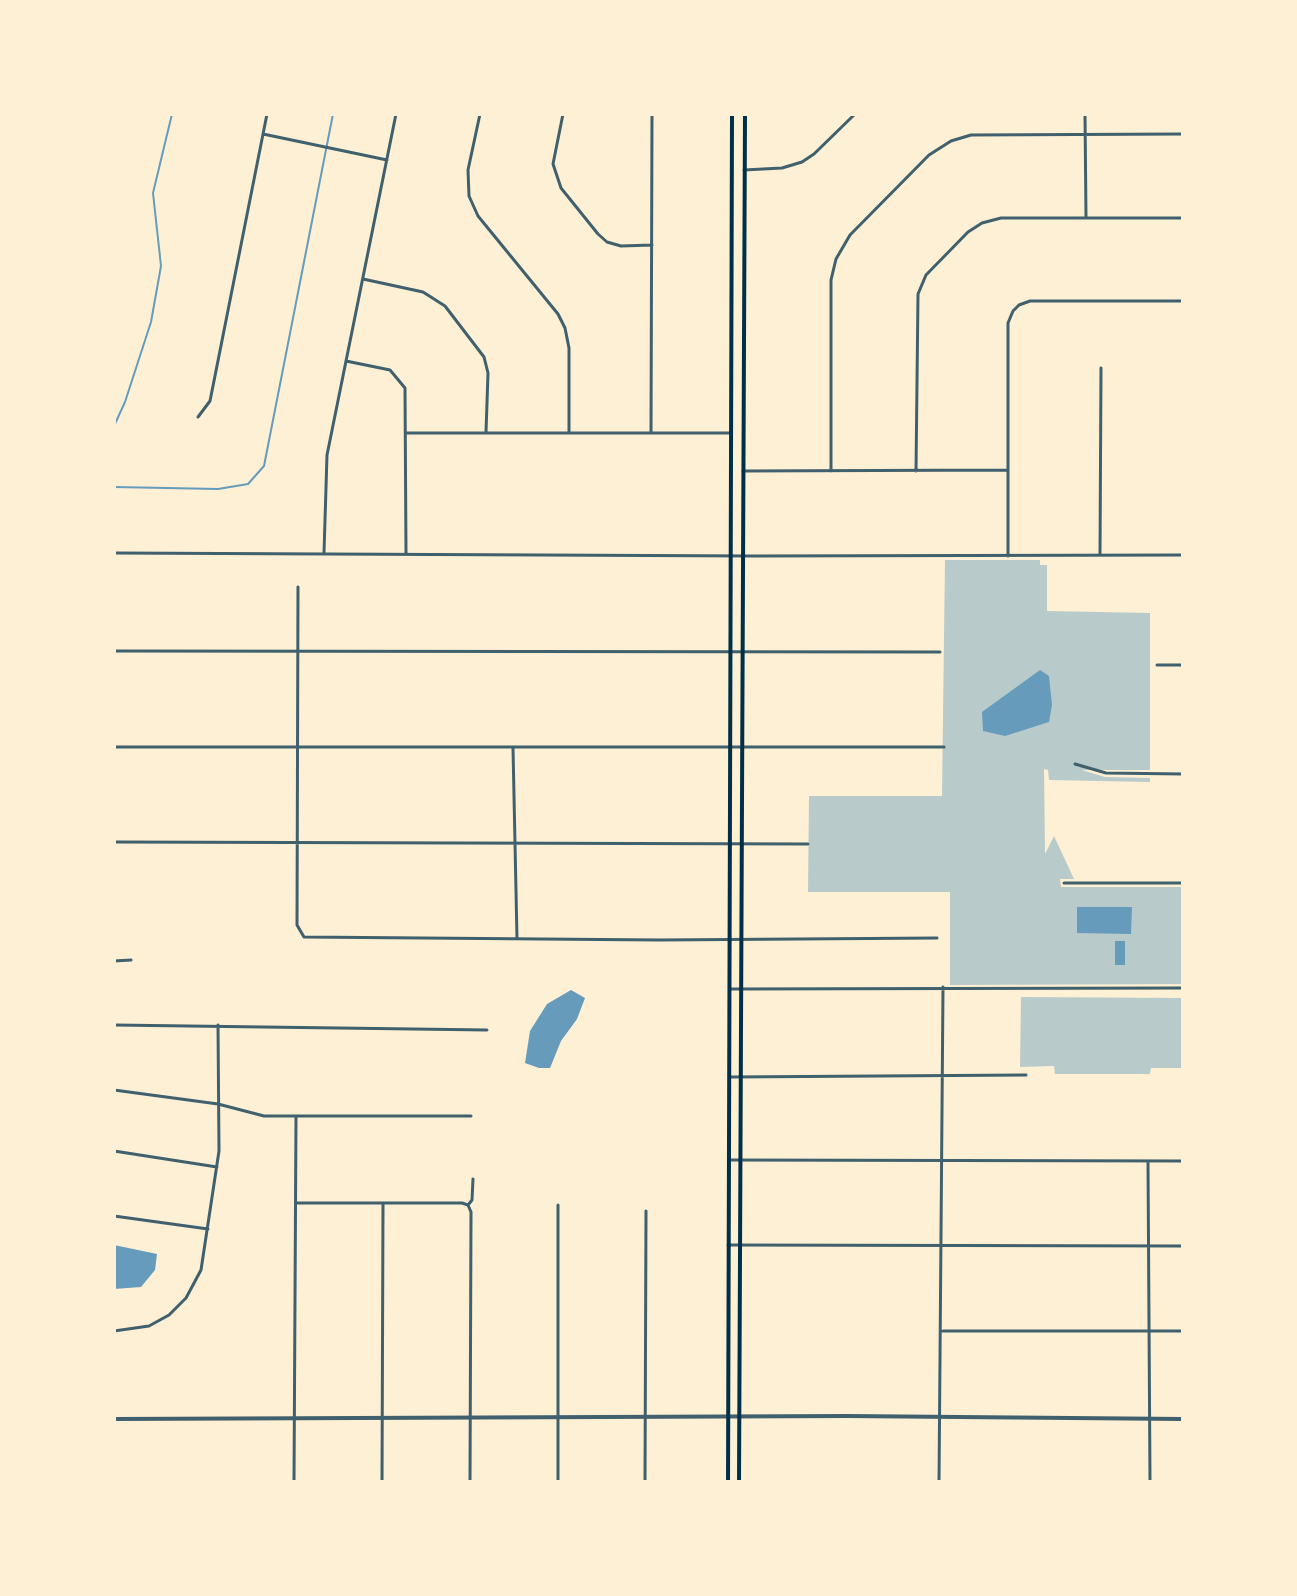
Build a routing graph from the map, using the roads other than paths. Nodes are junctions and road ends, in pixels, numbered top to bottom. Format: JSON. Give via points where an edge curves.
{"nodes":[{"id":1,"x":267,"y":114,"type":"edge"},
{"id":2,"x":396,"y":114,"type":"edge"},
{"id":3,"x":480,"y":114,"type":"edge"},
{"id":4,"x":563,"y":114,"type":"edge"},
{"id":5,"x":652,"y":114,"type":"edge"},
{"id":6,"x":732,"y":114,"type":"edge"},
{"id":7,"x":745,"y":114,"type":"edge"},
{"id":8,"x":855,"y":114,"type":"edge"},
{"id":9,"x":1085,"y":114,"type":"edge"},
{"id":10,"x":263,"y":134,"type":"junction"},
{"id":11,"x":1183,"y":134,"type":"edge"},
{"id":12,"x":1085,"y":135,"type":"junction"},
{"id":13,"x":387,"y":160,"type":"junction"},
{"id":14,"x":744,"y":170,"type":"junction"},
{"id":15,"x":1086,"y":218,"type":"junction"},
{"id":16,"x":1183,"y":218,"type":"edge"},
{"id":17,"x":652,"y":245,"type":"junction"},
{"id":18,"x":363,"y":279,"type":"junction"},
{"id":19,"x":1183,"y":301,"type":"edge"},
{"id":20,"x":346,"y":361,"type":"junction"},
{"id":21,"x":1101,"y":368,"type":"dead end"},
{"id":22,"x":198,"y":417,"type":"dead end"},
{"id":23,"x":486,"y":432,"type":"junction"},
{"id":24,"x":569,"y":432,"type":"junction"},
{"id":25,"x":406,"y":433,"type":"junction"},
{"id":26,"x":651,"y":433,"type":"junction"},
{"id":27,"x":730,"y":433,"type":"junction"},
{"id":28,"x":1008,"y":470,"type":"junction"},
{"id":29,"x":743,"y":471,"type":"junction"},
{"id":30,"x":831,"y":471,"type":"junction"},
{"id":31,"x":916,"y":471,"type":"junction"},
{"id":32,"x":114,"y":553,"type":"edge"},
{"id":33,"x":324,"y":553,"type":"junction"},
{"id":34,"x":406,"y":554,"type":"junction"},
{"id":35,"x":1100,"y":555,"type":"junction"},
{"id":36,"x":1183,"y":555,"type":"edge"},
{"id":37,"x":731,"y":556,"type":"junction"},
{"id":38,"x":743,"y":556,"type":"junction"},
{"id":39,"x":1008,"y":556,"type":"junction"},
{"id":40,"x":298,"y":587,"type":"dead end"},
{"id":41,"x":114,"y":651,"type":"edge"},
{"id":42,"x":298,"y":651,"type":"junction"},
{"id":43,"x":731,"y":652,"type":"junction"},
{"id":44,"x":743,"y":652,"type":"junction"},
{"id":45,"x":940,"y":652,"type":"dead end"},
{"id":46,"x":1157,"y":665,"type":"dead end"},
{"id":47,"x":1183,"y":665,"type":"edge"},
{"id":48,"x":297,"y":746,"type":"junction"},
{"id":49,"x":114,"y":747,"type":"edge"},
{"id":50,"x":944,"y":747,"type":"dead end"},
{"id":51,"x":513,"y":748,"type":"junction"},
{"id":52,"x":731,"y":748,"type":"junction"},
{"id":53,"x":743,"y":748,"type":"junction"},
{"id":54,"x":1075,"y":764,"type":"dead end"},
{"id":55,"x":1183,"y":774,"type":"edge"},
{"id":56,"x":114,"y":842,"type":"edge"},
{"id":57,"x":298,"y":843,"type":"junction"},
{"id":58,"x":515,"y":843,"type":"junction"},
{"id":59,"x":730,"y":844,"type":"junction"},
{"id":60,"x":742,"y":844,"type":"junction"},
{"id":61,"x":808,"y":844,"type":"dead end"},
{"id":62,"x":1064,"y":883,"type":"dead end"},
{"id":63,"x":1183,"y":883,"type":"edge"},
{"id":64,"x":937,"y":938,"type":"dead end"},
{"id":65,"x":517,"y":939,"type":"junction"},
{"id":66,"x":741,"y":939,"type":"junction"},
{"id":67,"x":729,"y":940,"type":"junction"},
{"id":68,"x":131,"y":960,"type":"dead end"},
{"id":69,"x":114,"y":961,"type":"edge"},
{"id":70,"x":943,"y":987,"type":"junction"},
{"id":71,"x":1183,"y":988,"type":"edge"},
{"id":72,"x":730,"y":989,"type":"junction"},
{"id":73,"x":742,"y":989,"type":"junction"},
{"id":74,"x":114,"y":1025,"type":"edge"},
{"id":75,"x":218,"y":1025,"type":"junction"},
{"id":76,"x":487,"y":1030,"type":"dead end"},
{"id":77,"x":1026,"y":1075,"type":"dead end"},
{"id":78,"x":942,"y":1076,"type":"junction"},
{"id":79,"x":730,"y":1077,"type":"junction"},
{"id":80,"x":741,"y":1077,"type":"junction"},
{"id":81,"x":114,"y":1090,"type":"edge"},
{"id":82,"x":218,"y":1104,"type":"junction"},
{"id":83,"x":296,"y":1116,"type":"junction"},
{"id":84,"x":471,"y":1116,"type":"dead end"},
{"id":85,"x":114,"y":1151,"type":"edge"},
{"id":86,"x":943,"y":1158,"type":"junction"},
{"id":87,"x":740,"y":1159,"type":"junction"},
{"id":88,"x":729,"y":1160,"type":"junction"},
{"id":89,"x":1148,"y":1161,"type":"junction"},
{"id":90,"x":1183,"y":1161,"type":"edge"},
{"id":91,"x":217,"y":1167,"type":"junction"},
{"id":92,"x":473,"y":1179,"type":"dead end"},
{"id":93,"x":296,"y":1203,"type":"junction"},
{"id":94,"x":383,"y":1203,"type":"junction"},
{"id":95,"x":468,"y":1205,"type":"junction"},
{"id":96,"x":558,"y":1205,"type":"dead end"},
{"id":97,"x":646,"y":1211,"type":"dead end"},
{"id":98,"x":114,"y":1216,"type":"edge"},
{"id":99,"x":208,"y":1229,"type":"junction"},
{"id":100,"x":728,"y":1245,"type":"junction"},
{"id":101,"x":740,"y":1245,"type":"junction"},
{"id":102,"x":942,"y":1245,"type":"junction"},
{"id":103,"x":1148,"y":1246,"type":"junction"},
{"id":104,"x":1183,"y":1246,"type":"edge"},
{"id":105,"x":114,"y":1331,"type":"edge"},
{"id":106,"x":1149,"y":1331,"type":"junction"},
{"id":107,"x":1183,"y":1331,"type":"edge"},
{"id":108,"x":942,"y":1332,"type":"junction"},
{"id":109,"x":382,"y":1417,"type":"junction"},
{"id":110,"x":470,"y":1417,"type":"junction"},
{"id":111,"x":558,"y":1417,"type":"junction"},
{"id":112,"x":645,"y":1417,"type":"junction"},
{"id":113,"x":728,"y":1417,"type":"junction"},
{"id":114,"x":739,"y":1417,"type":"junction"},
{"id":115,"x":295,"y":1418,"type":"junction"},
{"id":116,"x":940,"y":1418,"type":"junction"},
{"id":117,"x":114,"y":1419,"type":"edge"},
{"id":118,"x":1150,"y":1419,"type":"junction"},
{"id":119,"x":1183,"y":1419,"type":"edge"},
{"id":120,"x":294,"y":1482,"type":"edge"},
{"id":121,"x":382,"y":1482,"type":"edge"},
{"id":122,"x":470,"y":1482,"type":"edge"},
{"id":123,"x":558,"y":1482,"type":"edge"},
{"id":124,"x":645,"y":1482,"type":"edge"},
{"id":125,"x":728,"y":1482,"type":"edge"},
{"id":126,"x":739,"y":1482,"type":"edge"},
{"id":127,"x":939,"y":1482,"type":"edge"},
{"id":128,"x":1150,"y":1482,"type":"edge"}],
"edges":[{"from":1,"to":10,"type":"street"},
{"from":2,"to":13,"type":"street"},
{"from":3,"to":24,"type":"street","via":[[468,170],[469,196],[478,216],[565,328]]},
{"from":4,"to":17,"type":"street","via":[[553,164],[561,188],[607,242]]},
{"from":5,"to":17,"type":"street"},
{"from":6,"to":27,"type":"main road"},
{"from":7,"to":14,"type":"main road"},
{"from":8,"to":14,"type":"street","via":[[802,162]]},
{"from":9,"to":12,"type":"street"},
{"from":10,"to":13,"type":"street"},
{"from":10,"to":22,"type":"street","via":[[210,401]]},
{"from":11,"to":12,"type":"street"},
{"from":12,"to":15,"type":"street"},
{"from":12,"to":30,"type":"street","via":[[977,135],[951,141],[929,155],[847,239],[831,280]]},
{"from":13,"to":18,"type":"street"},
{"from":14,"to":29,"type":"main road"},
{"from":15,"to":16,"type":"street"},
{"from":15,"to":31,"type":"street","via":[[991,219],[968,232],[926,275],[917,302]]},
{"from":17,"to":26,"type":"street"},
{"from":18,"to":20,"type":"street"},
{"from":18,"to":23,"type":"street","via":[[423,292],[454,316],[487,365]]},
{"from":19,"to":28,"type":"street","via":[[1030,301],[1016,307],[1008,323]]},
{"from":20,"to":25,"type":"street","via":[[383,367],[402,381]]},
{"from":20,"to":33,"type":"street","via":[[325,467]]},
{"from":21,"to":35,"type":"street"},
{"from":23,"to":24,"type":"street"},
{"from":23,"to":25,"type":"street"},
{"from":24,"to":26,"type":"street"},
{"from":25,"to":34,"type":"street"},
{"from":26,"to":27,"type":"street"},
{"from":27,"to":37,"type":"main road"},
{"from":28,"to":31,"type":"street"},
{"from":28,"to":39,"type":"street"},
{"from":29,"to":30,"type":"street"},
{"from":29,"to":38,"type":"main road"},
{"from":30,"to":31,"type":"street"},
{"from":32,"to":33,"type":"street"},
{"from":33,"to":34,"type":"street"},
{"from":34,"to":37,"type":"street"},
{"from":35,"to":36,"type":"street"},
{"from":35,"to":39,"type":"street"},
{"from":37,"to":38,"type":"street"},
{"from":37,"to":43,"type":"main road"},
{"from":38,"to":39,"type":"street"},
{"from":38,"to":44,"type":"main road"},
{"from":40,"to":42,"type":"street"},
{"from":41,"to":42,"type":"street"},
{"from":42,"to":43,"type":"street"},
{"from":42,"to":48,"type":"street"},
{"from":43,"to":44,"type":"street"},
{"from":43,"to":52,"type":"main road"},
{"from":44,"to":45,"type":"street"},
{"from":44,"to":53,"type":"main road"},
{"from":46,"to":47,"type":"street"},
{"from":48,"to":49,"type":"street"},
{"from":48,"to":51,"type":"street"},
{"from":48,"to":57,"type":"street"},
{"from":50,"to":53,"type":"street"},
{"from":51,"to":52,"type":"street"},
{"from":51,"to":58,"type":"street"},
{"from":52,"to":53,"type":"street"},
{"from":52,"to":59,"type":"main road"},
{"from":53,"to":60,"type":"main road"},
{"from":54,"to":55,"type":"street","via":[[1106,773]]},
{"from":56,"to":57,"type":"street"},
{"from":57,"to":58,"type":"street"},
{"from":57,"to":65,"type":"street","via":[[297,925],[309,938]]},
{"from":58,"to":59,"type":"street"},
{"from":58,"to":65,"type":"street"},
{"from":59,"to":60,"type":"street"},
{"from":59,"to":67,"type":"main road"},
{"from":60,"to":61,"type":"street"},
{"from":60,"to":66,"type":"main road"},
{"from":62,"to":63,"type":"street"},
{"from":64,"to":66,"type":"street"},
{"from":65,"to":67,"type":"street"},
{"from":66,"to":67,"type":"street"},
{"from":66,"to":73,"type":"main road"},
{"from":67,"to":72,"type":"main road"},
{"from":68,"to":69,"type":"street"},
{"from":70,"to":71,"type":"street"},
{"from":70,"to":73,"type":"street"},
{"from":70,"to":78,"type":"street"},
{"from":72,"to":73,"type":"street"},
{"from":72,"to":79,"type":"main road"},
{"from":73,"to":80,"type":"main road"},
{"from":74,"to":75,"type":"street"},
{"from":75,"to":76,"type":"street"},
{"from":75,"to":82,"type":"street"},
{"from":77,"to":78,"type":"street"},
{"from":78,"to":80,"type":"street"},
{"from":78,"to":86,"type":"street"},
{"from":79,"to":80,"type":"street"},
{"from":79,"to":88,"type":"main road"},
{"from":80,"to":87,"type":"main road"},
{"from":81,"to":82,"type":"street"},
{"from":82,"to":83,"type":"street","via":[[255,1116]]},
{"from":82,"to":91,"type":"street"},
{"from":83,"to":84,"type":"street"},
{"from":83,"to":93,"type":"street"},
{"from":85,"to":91,"type":"street"},
{"from":86,"to":87,"type":"street"},
{"from":86,"to":89,"type":"street"},
{"from":86,"to":102,"type":"street"},
{"from":87,"to":88,"type":"street"},
{"from":87,"to":101,"type":"main road"},
{"from":88,"to":100,"type":"main road"},
{"from":89,"to":90,"type":"street"},
{"from":89,"to":103,"type":"street"},
{"from":91,"to":99,"type":"street"},
{"from":92,"to":95,"type":"street"},
{"from":93,"to":94,"type":"street"},
{"from":93,"to":115,"type":"street"},
{"from":94,"to":95,"type":"street"},
{"from":94,"to":109,"type":"street"},
{"from":95,"to":110,"type":"street"},
{"from":96,"to":111,"type":"street"},
{"from":97,"to":112,"type":"street"},
{"from":98,"to":99,"type":"street"},
{"from":99,"to":105,"type":"street","via":[[201,1270],[182,1304],[149,1326]]},
{"from":100,"to":101,"type":"street"},
{"from":100,"to":113,"type":"main road"},
{"from":101,"to":102,"type":"street"},
{"from":101,"to":114,"type":"main road"},
{"from":102,"to":103,"type":"street"},
{"from":102,"to":108,"type":"street"},
{"from":103,"to":104,"type":"street"},
{"from":103,"to":106,"type":"street"},
{"from":106,"to":107,"type":"street"},
{"from":106,"to":108,"type":"street"},
{"from":106,"to":118,"type":"street"},
{"from":108,"to":116,"type":"street"},
{"from":109,"to":110,"type":"street"},
{"from":109,"to":115,"type":"street"},
{"from":109,"to":121,"type":"street"},
{"from":110,"to":111,"type":"street"},
{"from":110,"to":122,"type":"street"},
{"from":111,"to":112,"type":"street"},
{"from":111,"to":123,"type":"street"},
{"from":112,"to":113,"type":"street"},
{"from":112,"to":124,"type":"street"},
{"from":113,"to":114,"type":"street"},
{"from":113,"to":125,"type":"main road"},
{"from":114,"to":116,"type":"street"},
{"from":114,"to":126,"type":"main road"},
{"from":115,"to":117,"type":"street"},
{"from":115,"to":120,"type":"street"},
{"from":116,"to":118,"type":"street"},
{"from":116,"to":127,"type":"street"},
{"from":118,"to":119,"type":"street"},
{"from":118,"to":128,"type":"street"}]}
